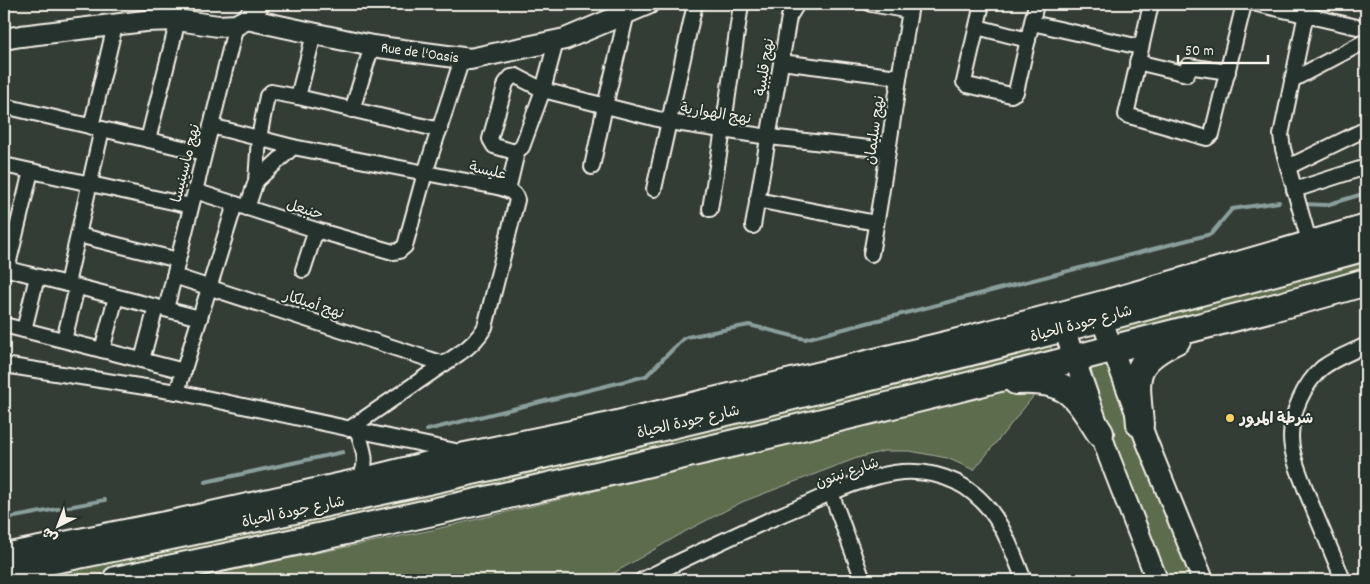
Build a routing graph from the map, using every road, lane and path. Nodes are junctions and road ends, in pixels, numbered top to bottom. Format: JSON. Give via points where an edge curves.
{"nodes":[{"id":1,"x":648,"y":4,"type":"edge"},
{"id":2,"x":694,"y":4,"type":"edge"},
{"id":3,"x":740,"y":4,"type":"edge"},
{"id":4,"x":797,"y":4,"type":"edge"},
{"id":5,"x":871,"y":4,"type":"edge"},
{"id":6,"x":982,"y":4,"type":"edge"},
{"id":7,"x":1036,"y":4,"type":"edge"},
{"id":8,"x":1151,"y":4,"type":"edge"},
{"id":9,"x":1244,"y":4,"type":"edge"},
{"id":10,"x":1257,"y":4,"type":"edge"},
{"id":11,"x":1307,"y":10,"type":"edge"},
{"id":12,"x":627,"y":12,"type":"junction"},
{"id":13,"x":247,"y":16,"type":"edge"},
{"id":14,"x":178,"y":20,"type":"junction"},
{"id":15,"x":1032,"y":23,"type":"junction"},
{"id":16,"x":115,"y":25,"type":"junction"},
{"id":17,"x":976,"y":27,"type":"junction"},
{"id":18,"x":1366,"y":29,"type":"edge"},
{"id":19,"x":314,"y":34,"type":"junction"},
{"id":20,"x":9,"y":36,"type":"edge"},
{"id":21,"x":1028,"y":40,"type":"junction"},
{"id":22,"x":1366,"y":41,"type":"edge"},
{"id":23,"x":556,"y":42,"type":"junction"},
{"id":24,"x":372,"y":46,"type":"junction"},
{"id":25,"x":1140,"y":46,"type":"junction"},
{"id":26,"x":462,"y":59,"type":"junction"},
{"id":27,"x":781,"y":62,"type":"junction"},
{"id":28,"x":1137,"y":62,"type":"junction"},
{"id":29,"x":1228,"y":72,"type":"junction"},
{"id":30,"x":898,"y":77,"type":"junction"},
{"id":31,"x":1292,"y":80,"type":"junction"},
{"id":32,"x":543,"y":90,"type":"junction"},
{"id":33,"x":298,"y":96,"type":"junction"},
{"id":34,"x":4,"y":106,"type":"edge"},
{"id":35,"x":605,"y":106,"type":"junction"},
{"id":36,"x":352,"y":110,"type":"junction"},
{"id":37,"x":669,"y":122,"type":"junction"},
{"id":38,"x":211,"y":126,"type":"junction"},
{"id":39,"x":96,"y":128,"type":"junction"},
{"id":40,"x":1366,"y":129,"type":"edge"},
{"id":41,"x":440,"y":130,"type":"junction"},
{"id":42,"x":724,"y":130,"type":"junction"},
{"id":43,"x":769,"y":137,"type":"junction"},
{"id":44,"x":259,"y":138,"type":"junction"},
{"id":45,"x":148,"y":140,"type":"junction"},
{"id":46,"x":293,"y":147,"type":"junction"},
{"id":47,"x":887,"y":150,"type":"junction"},
{"id":48,"x":518,"y":152,"type":"junction"},
{"id":49,"x":204,"y":153,"type":"junction"},
{"id":50,"x":4,"y":165,"type":"edge"},
{"id":51,"x":592,"y":167,"type":"dead end"},
{"id":52,"x":1288,"y":167,"type":"junction"},
{"id":53,"x":1366,"y":167,"type":"edge"},
{"id":54,"x":31,"y":171,"type":"junction"},
{"id":55,"x":425,"y":173,"type":"junction"},
{"id":56,"x":256,"y":181,"type":"junction"},
{"id":57,"x":89,"y":184,"type":"junction"},
{"id":58,"x":654,"y":189,"type":"dead end"},
{"id":59,"x":508,"y":190,"type":"junction"},
{"id":60,"x":1294,"y":190,"type":"junction"},
{"id":61,"x":195,"y":191,"type":"junction"},
{"id":62,"x":757,"y":200,"type":"junction"},
{"id":63,"x":191,"y":206,"type":"junction"},
{"id":64,"x":241,"y":206,"type":"junction"},
{"id":65,"x":710,"y":209,"type":"dead end"},
{"id":66,"x":876,"y":224,"type":"junction"},
{"id":67,"x":1366,"y":225,"type":"edge"},
{"id":68,"x":753,"y":226,"type":"dead end"},
{"id":69,"x":316,"y":230,"type":"junction"},
{"id":70,"x":78,"y":235,"type":"junction"},
{"id":71,"x":1309,"y":241,"type":"junction"},
{"id":72,"x":1366,"y":247,"type":"edge"},
{"id":73,"x":871,"y":254,"type":"dead end"},
{"id":74,"x":178,"y":260,"type":"junction"},
{"id":75,"x":5,"y":268,"type":"edge"},
{"id":76,"x":303,"y":270,"type":"dead end"},
{"id":77,"x":174,"y":276,"type":"junction"},
{"id":78,"x":37,"y":277,"type":"junction"},
{"id":79,"x":1366,"y":282,"type":"edge"},
{"id":80,"x":72,"y":286,"type":"junction"},
{"id":81,"x":209,"y":287,"type":"junction"},
{"id":82,"x":116,"y":297,"type":"junction"},
{"id":83,"x":161,"y":308,"type":"junction"},
{"id":84,"x":200,"y":318,"type":"junction"},
{"id":85,"x":1101,"y":318,"type":"junction"},
{"id":86,"x":1211,"y":323,"type":"junction"},
{"id":87,"x":4,"y":325,"type":"edge"},
{"id":88,"x":1064,"y":329,"type":"junction"},
{"id":89,"x":24,"y":330,"type":"junction"},
{"id":90,"x":64,"y":340,"type":"junction"},
{"id":91,"x":1366,"y":345,"type":"edge"},
{"id":92,"x":1112,"y":348,"type":"junction"},
{"id":93,"x":102,"y":350,"type":"junction"},
{"id":94,"x":1074,"y":358,"type":"junction"},
{"id":95,"x":142,"y":360,"type":"junction"},
{"id":96,"x":4,"y":364,"type":"edge"},
{"id":97,"x":444,"y":364,"type":"junction"},
{"id":98,"x":184,"y":371,"type":"junction"},
{"id":99,"x":981,"y":383,"type":"junction"},
{"id":100,"x":177,"y":392,"type":"junction"},
{"id":101,"x":1140,"y":424,"type":"junction"},
{"id":102,"x":353,"y":430,"type":"junction"},
{"id":103,"x":1100,"y":433,"type":"junction"},
{"id":104,"x":465,"y":453,"type":"junction"},
{"id":105,"x":360,"y":479,"type":"junction"},
{"id":106,"x":831,"y":493,"type":"junction"},
{"id":107,"x":4,"y":554,"type":"edge"},
{"id":108,"x":4,"y":570,"type":"edge"},
{"id":109,"x":116,"y":580,"type":"edge"},
{"id":110,"x":642,"y":580,"type":"edge"},
{"id":111,"x":863,"y":580,"type":"edge"},
{"id":112,"x":1024,"y":580,"type":"edge"},
{"id":113,"x":1157,"y":580,"type":"edge"},
{"id":114,"x":1203,"y":580,"type":"edge"},
{"id":115,"x":1343,"y":580,"type":"edge"}],
"edges":[{"from":1,"to":12,"type":"street","name":"Rue de l'Oasis"},
{"from":2,"to":37,"type":"street"},
{"from":3,"to":42,"type":"street"},
{"from":4,"to":27,"type":"street","name":"نهج قليبية","via":[[788,17]]},
{"from":5,"to":30,"type":"street","name":"نهج سليمان","via":[[910,11]]},
{"from":6,"to":17,"type":"street"},
{"from":7,"to":15,"type":"street"},
{"from":8,"to":25,"type":"street"},
{"from":9,"to":29,"type":"street"},
{"from":10,"to":11,"type":"street"},
{"from":11,"to":18,"type":"street"},
{"from":11,"to":31,"type":"street"},
{"from":12,"to":23,"type":"street","name":"Rue de l'Oasis"},
{"from":12,"to":35,"type":"street"},
{"from":13,"to":14,"type":"street","name":"Rue de l'Oasis","via":[[218,26]]},
{"from":13,"to":19,"type":"street","name":"Rue de l'Oasis"},
{"from":13,"to":38,"type":"street","name":"نهج ماسينيسا"},
{"from":14,"to":16,"type":"street","name":"Rue de l'Oasis"},
{"from":14,"to":45,"type":"street"},
{"from":15,"to":21,"type":"street"},
{"from":15,"to":25,"type":"street"},
{"from":16,"to":20,"type":"street","name":"Rue de l'Oasis"},
{"from":16,"to":39,"type":"street"},
{"from":17,"to":21,"type":"street"},
{"from":17,"to":21,"type":"street","via":[[965,84],[1011,95],[1016,92]]},
{"from":19,"to":24,"type":"street","name":"Rue de l'Oasis"},
{"from":19,"to":33,"type":"street"},
{"from":22,"to":31,"type":"street"},
{"from":23,"to":26,"type":"street","name":"Rue de l'Oasis"},
{"from":23,"to":32,"type":"street"},
{"from":24,"to":26,"type":"street","name":"Rue de l'Oasis"},
{"from":24,"to":36,"type":"street"},
{"from":25,"to":28,"type":"street"},
{"from":26,"to":41,"type":"street"},
{"from":27,"to":30,"type":"street"},
{"from":27,"to":43,"type":"street","name":"نهج قليبية"},
{"from":28,"to":29,"type":"street","via":[[1187,74],[1188,66]]},
{"from":28,"to":29,"type":"street","via":[[1126,115],[1204,138],[1212,134]]},
{"from":30,"to":47,"type":"street","name":"نهج سليمان"},
{"from":31,"to":52,"type":"street","via":[[1281,135]]},
{"from":32,"to":35,"type":"street","name":"نهج الهوارية"},
{"from":32,"to":48,"type":"street"},
{"from":32,"to":48,"type":"street","name":"نهج الهوارية","via":[[516,76],[506,82],[490,139],[494,146]]},
{"from":33,"to":36,"type":"street"},
{"from":33,"to":44,"type":"street","via":[[273,91],[268,94]]},
{"from":34,"to":39,"type":"street"},
{"from":35,"to":37,"type":"street","name":"نهج الهوارية"},
{"from":35,"to":51,"type":"street"},
{"from":36,"to":41,"type":"street"},
{"from":37,"to":42,"type":"street","name":"نهج الهوارية"},
{"from":37,"to":58,"type":"street"},
{"from":38,"to":44,"type":"street","name":"عليسة"},
{"from":38,"to":49,"type":"street","name":"نهج ماسينيسا"},
{"from":39,"to":45,"type":"street"},
{"from":39,"to":57,"type":"street"},
{"from":40,"to":52,"type":"street"},
{"from":41,"to":55,"type":"street"},
{"from":42,"to":43,"type":"street","name":"نهج الهوارية"},
{"from":42,"to":65,"type":"street"},
{"from":43,"to":47,"type":"street","name":"نهج الهوارية"},
{"from":43,"to":62,"type":"street","name":"نهج قليبية"},
{"from":44,"to":46,"type":"street","name":"عليسة"},
{"from":44,"to":56,"type":"street"},
{"from":45,"to":49,"type":"street"},
{"from":46,"to":55,"type":"street","name":"عليسة"},
{"from":46,"to":56,"type":"street"},
{"from":47,"to":66,"type":"street","name":"نهج سليمان"},
{"from":48,"to":59,"type":"street"},
{"from":49,"to":61,"type":"street","name":"نهج ماسينيسا"},
{"from":50,"to":54,"type":"street"},
{"from":52,"to":60,"type":"street"},
{"from":53,"to":60,"type":"street"},
{"from":54,"to":57,"type":"street"},
{"from":54,"to":75,"type":"street"},
{"from":55,"to":59,"type":"street","name":"عليسة"},
{"from":55,"to":69,"type":"street","name":"حنبعل","via":[[405,246],[399,251]]},
{"from":56,"to":64,"type":"street"},
{"from":57,"to":63,"type":"street"},
{"from":57,"to":70,"type":"street"},
{"from":59,"to":97,"type":"street","name":"عليسة","via":[[517,200],[485,327],[472,345]]},
{"from":60,"to":71,"type":"street"},
{"from":61,"to":63,"type":"street","name":"نهج ماسينيسا"},
{"from":61,"to":64,"type":"street","name":"حنبعل"},
{"from":62,"to":66,"type":"street"},
{"from":62,"to":68,"type":"street","name":"نهج قليبية"},
{"from":63,"to":74,"type":"street","name":"نهج ماسينيسا"},
{"from":64,"to":69,"type":"street","name":"حنبعل"},
{"from":64,"to":81,"type":"street"},
{"from":66,"to":73,"type":"street","name":"نهج سليمان"},
{"from":67,"to":71,"type":"street"},
{"from":69,"to":76,"type":"street"},
{"from":70,"to":74,"type":"street"},
{"from":70,"to":80,"type":"street"},
{"from":71,"to":104,"type":"street","via":[[1107,300],[954,340],[605,424]]},
{"from":72,"to":85,"type":"highway","name":"شارع جودة الحياة"},
{"from":74,"to":77,"type":"street","name":"نهج ماسينيسا"},
{"from":75,"to":78,"type":"street"},
{"from":77,"to":81,"type":"street","name":"نهج أميلكار"},
{"from":77,"to":83,"type":"street","name":"نهج ماسينيسا"},
{"from":78,"to":80,"type":"street"},
{"from":78,"to":89,"type":"street"},
{"from":79,"to":86,"type":"highway","name":"شارع جودة الحياة"},
{"from":80,"to":82,"type":"street"},
{"from":80,"to":90,"type":"street"},
{"from":81,"to":84,"type":"street"},
{"from":81,"to":97,"type":"street","name":"نهج أميلكار"},
{"from":82,"to":83,"type":"street"},
{"from":82,"to":93,"type":"street"},
{"from":83,"to":84,"type":"street"},
{"from":83,"to":95,"type":"street","name":"نهج ماسينيسا"},
{"from":84,"to":98,"type":"street"},
{"from":85,"to":88,"type":"highway","name":"شارع جودة الحياة"},
{"from":85,"to":92,"type":"street"},
{"from":86,"to":92,"type":"highway","name":"شارع جودة الحياة"},
{"from":86,"to":101,"type":"highway","via":[[1154,351],[1142,365],[1137,387]]},
{"from":87,"to":89,"type":"street"},
{"from":88,"to":94,"type":"street"},
{"from":88,"to":108,"type":"highway","name":"شارع جودة الحياة","via":[[567,450],[294,511]]},
{"from":89,"to":90,"type":"street"},
{"from":90,"to":93,"type":"street"},
{"from":91,"to":115,"type":"street","via":[[1322,368],[1308,384],[1299,400],[1290,438],[1296,463]]},
{"from":92,"to":94,"type":"highway","name":"شارع جودة الحياة"},
{"from":92,"to":101,"type":"street"},
{"from":93,"to":95,"type":"street"},
{"from":94,"to":99,"type":"highway","name":"شارع جودة الحياة"},
{"from":94,"to":103,"type":"street"},
{"from":95,"to":98,"type":"street"},
{"from":96,"to":100,"type":"street"},
{"from":97,"to":102,"type":"street","name":"عليسة"},
{"from":98,"to":100,"type":"street"},
{"from":99,"to":103,"type":"highway","via":[[1029,380],[1061,386],[1082,405]]},
{"from":99,"to":109,"type":"highway","name":"شارع جودة الحياة","via":[[702,451],[328,536]]},
{"from":100,"to":102,"type":"street"},
{"from":101,"to":114,"type":"street"},
{"from":102,"to":104,"type":"street"},
{"from":102,"to":105,"type":"street","via":[[366,457]]},
{"from":103,"to":113,"type":"street"},
{"from":104,"to":105,"type":"street"},
{"from":105,"to":107,"type":"street"},
{"from":106,"to":110,"type":"street","name":"شارع نبتون","via":[[752,526]]},
{"from":106,"to":111,"type":"street"},
{"from":106,"to":112,"type":"street","name":"شارع نبتون","via":[[895,473],[934,474],[956,482],[973,492],[1004,529]]}]}
